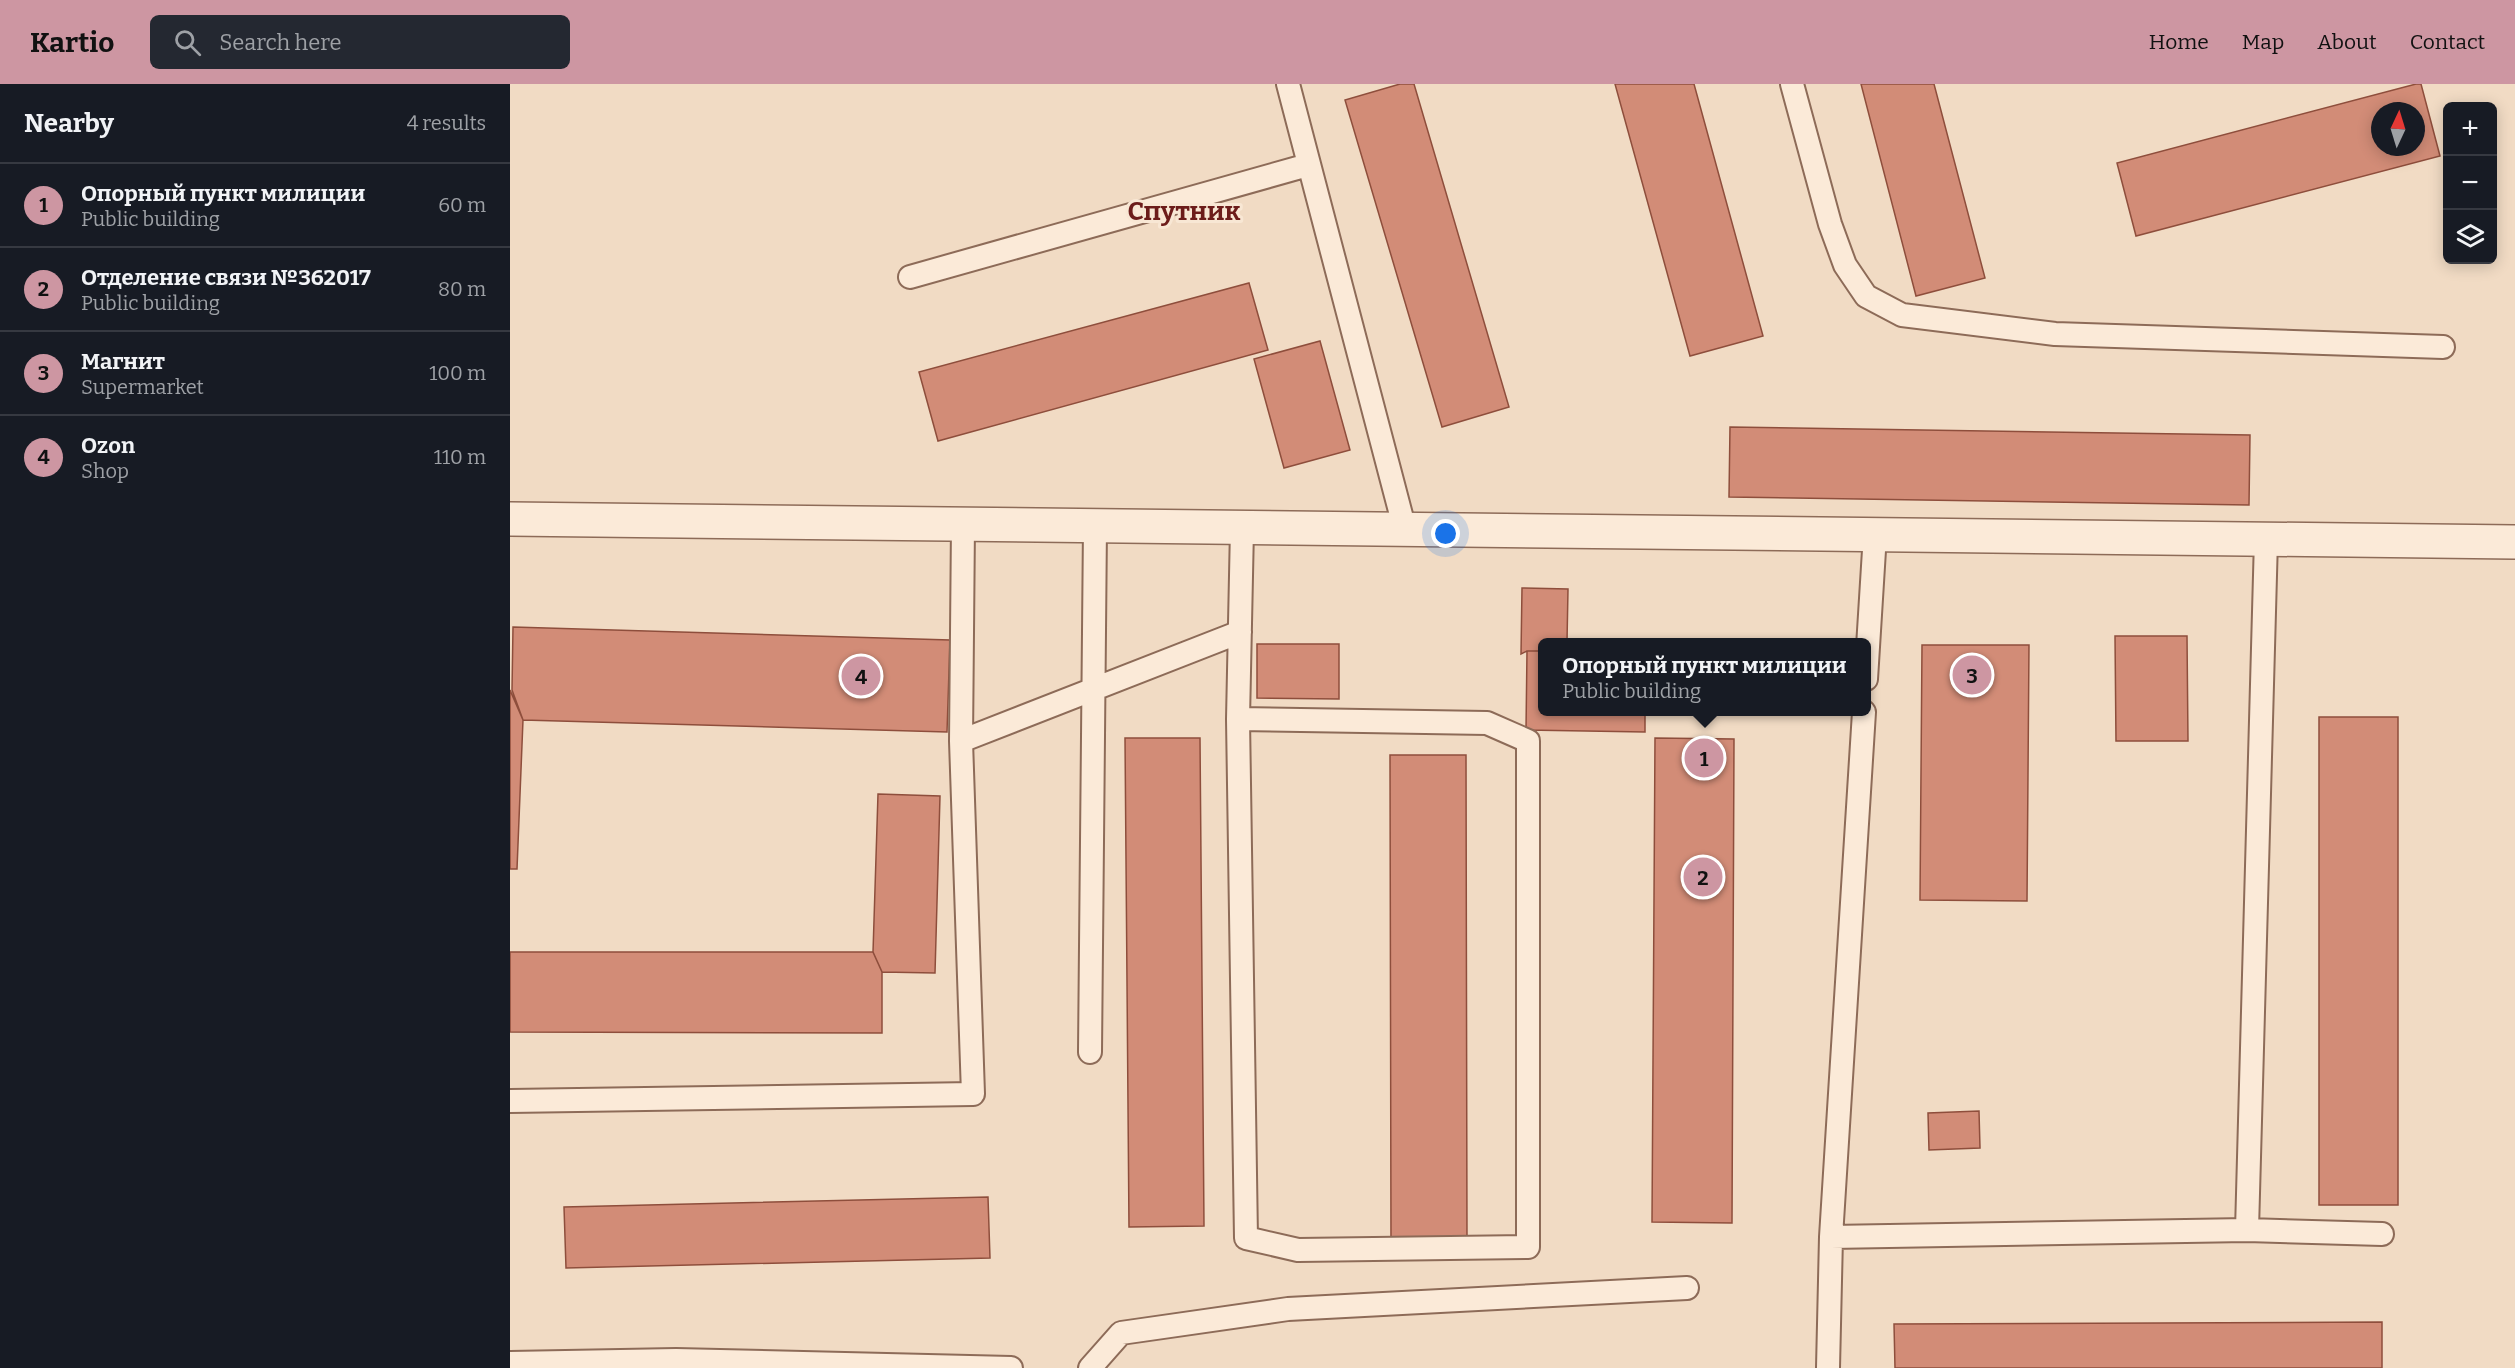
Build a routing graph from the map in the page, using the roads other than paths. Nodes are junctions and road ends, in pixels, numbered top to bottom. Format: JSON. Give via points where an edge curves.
{"nodes":[{"id":1,"x":1288,"y":84,"type":"edge"},
{"id":2,"x":1792,"y":84,"type":"edge"},
{"id":3,"x":1308,"y":165,"type":"junction"},
{"id":4,"x":910,"y":277,"type":"dead end"},
{"id":5,"x":2443,"y":346,"type":"dead end"},
{"id":6,"x":510,"y":519,"type":"edge"},
{"id":7,"x":963,"y":524,"type":"junction"},
{"id":8,"x":1095,"y":526,"type":"junction"},
{"id":9,"x":1242,"y":528,"type":"junction"},
{"id":10,"x":1405,"y":530,"type":"junction"},
{"id":11,"x":1875,"y":534,"type":"junction"},
{"id":12,"x":2266,"y":539,"type":"junction"},
{"id":13,"x":2515,"y":542,"type":"edge"},
{"id":14,"x":1240,"y":632,"type":"junction"},
{"id":15,"x":1869,"y":638,"type":"edge"},
{"id":16,"x":1094,"y":690,"type":"junction"},
{"id":17,"x":1864,"y":716,"type":"edge"},
{"id":18,"x":1238,"y":719,"type":"junction"},
{"id":19,"x":961,"y":741,"type":"junction"},
{"id":20,"x":1090,"y":1052,"type":"dead end"},
{"id":21,"x":510,"y":1101,"type":"edge"},
{"id":22,"x":2247,"y":1230,"type":"junction"},
{"id":23,"x":2382,"y":1234,"type":"dead end"},
{"id":24,"x":1831,"y":1237,"type":"junction"},
{"id":25,"x":1687,"y":1288,"type":"dead end"},
{"id":26,"x":510,"y":1363,"type":"edge"},
{"id":27,"x":1011,"y":1368,"type":"edge"},
{"id":28,"x":1090,"y":1368,"type":"edge"},
{"id":29,"x":1828,"y":1368,"type":"edge"}],
"edges":[{"from":1,"to":3,"type":"lane"},
{"from":2,"to":5,"type":"lane","via":[[1845,265],[1866,296],[1902,315],[2055,334]]},
{"from":3,"to":4,"type":"lane"},
{"from":3,"to":10,"type":"lane"},
{"from":6,"to":7,"type":"street"},
{"from":7,"to":8,"type":"street"},
{"from":7,"to":19,"type":"lane"},
{"from":8,"to":9,"type":"street"},
{"from":8,"to":16,"type":"lane"},
{"from":9,"to":10,"type":"street"},
{"from":9,"to":14,"type":"lane"},
{"from":10,"to":11,"type":"street"},
{"from":11,"to":12,"type":"street"},
{"from":11,"to":15,"type":"lane"},
{"from":12,"to":13,"type":"street"},
{"from":12,"to":22,"type":"lane"},
{"from":14,"to":16,"type":"lane"},
{"from":14,"to":18,"type":"lane"},
{"from":16,"to":19,"type":"lane"},
{"from":16,"to":20,"type":"lane"},
{"from":17,"to":24,"type":"lane"},
{"from":18,"to":18,"type":"lane","via":[[1487,723],[1528,741],[1528,1247],[1298,1250],[1246,1238]]},
{"from":19,"to":21,"type":"lane","via":[[973,1095]]},
{"from":22,"to":23,"type":"lane"},
{"from":22,"to":24,"type":"lane"},
{"from":24,"to":29,"type":"lane"},
{"from":25,"to":28,"type":"lane","via":[[1288,1309],[1121,1333]]},
{"from":26,"to":27,"type":"lane","via":[[676,1360]]}]}
